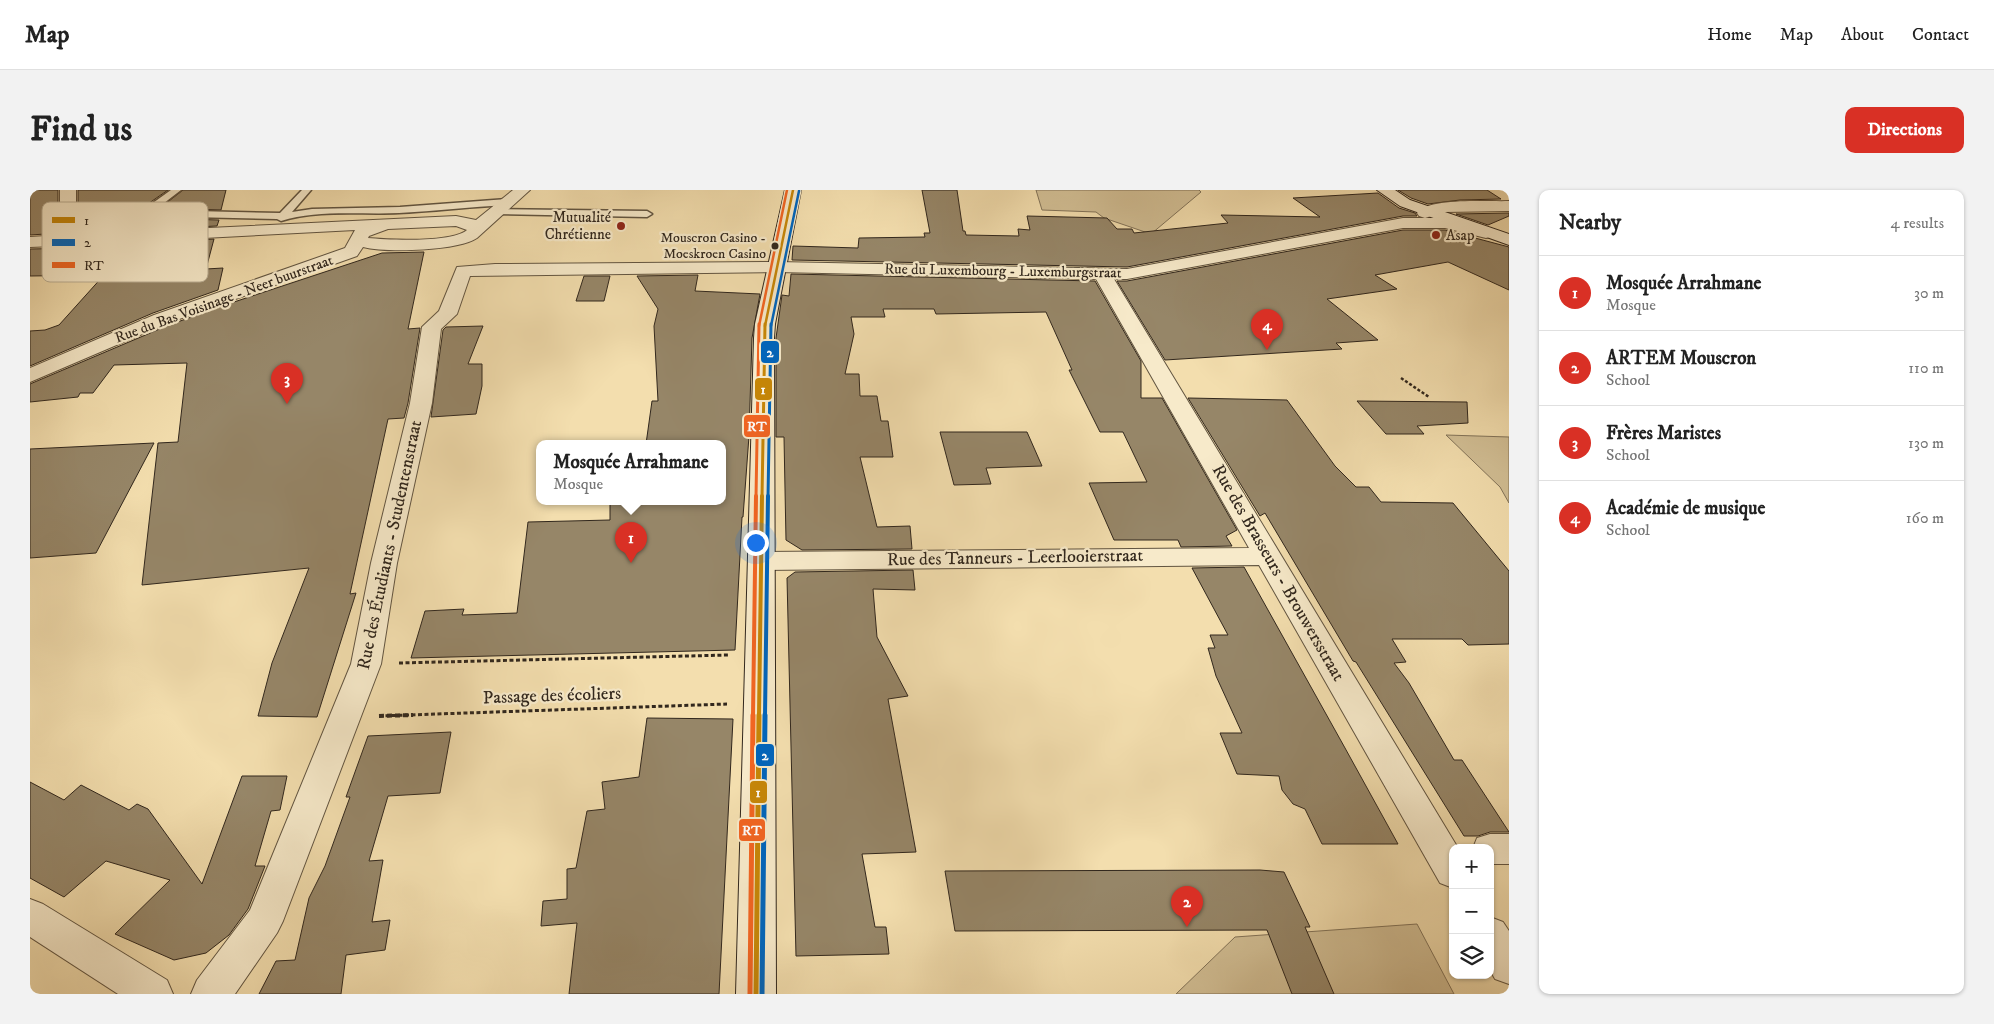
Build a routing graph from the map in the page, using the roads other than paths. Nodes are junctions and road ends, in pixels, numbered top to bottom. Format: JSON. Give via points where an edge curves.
{"nodes":[{"id":1,"x":177,"y":190,"type":"edge"},
{"id":2,"x":307,"y":190,"type":"edge"},
{"id":3,"x":522,"y":190,"type":"edge"},
{"id":4,"x":793,"y":190,"type":"edge"},
{"id":5,"x":1385,"y":190,"type":"edge"},
{"id":6,"x":160,"y":202,"type":"edge"},
{"id":7,"x":1485,"y":206,"type":"junction"},
{"id":8,"x":1509,"y":206,"type":"edge"},
{"id":9,"x":499,"y":209,"type":"junction"},
{"id":10,"x":1428,"y":211,"type":"junction"},
{"id":11,"x":208,"y":214,"type":"edge"},
{"id":12,"x":647,"y":214,"type":"dead end"},
{"id":13,"x":281,"y":216,"type":"junction"},
{"id":14,"x":456,"y":221,"type":"junction"},
{"id":15,"x":1403,"y":222,"type":"junction"},
{"id":16,"x":1463,"y":223,"type":"junction"},
{"id":17,"x":386,"y":224,"type":"junction"},
{"id":18,"x":340,"y":227,"type":"junction"},
{"id":19,"x":275,"y":231,"type":"junction"},
{"id":20,"x":472,"y":233,"type":"junction"},
{"id":21,"x":208,"y":234,"type":"edge"},
{"id":22,"x":360,"y":237,"type":"junction"},
{"id":23,"x":1502,"y":237,"type":"edge"},
{"id":24,"x":417,"y":243,"type":"junction"},
{"id":25,"x":456,"y":265,"type":"junction"},
{"id":26,"x":777,"y":268,"type":"junction"},
{"id":27,"x":1102,"y":274,"type":"junction"},
{"id":28,"x":30,"y":376,"type":"edge"},
{"id":29,"x":1268,"y":556,"type":"junction"},
{"id":30,"x":762,"y":561,"type":"junction"},
{"id":31,"x":1494,"y":849,"type":"edge"},
{"id":32,"x":1509,"y":849,"type":"edge"},
{"id":33,"x":1448,"y":857,"type":"edge"},
{"id":34,"x":30,"y":916,"type":"edge"},
{"id":35,"x":1494,"y":941,"type":"edge"},
{"id":36,"x":1509,"y":966,"type":"edge"},
{"id":37,"x":153,"y":994,"type":"edge"},
{"id":38,"x":211,"y":994,"type":"edge"},
{"id":39,"x":756,"y":994,"type":"edge"}],
"edges":[{"from":1,"to":6,"type":"lane"},
{"from":2,"to":13,"type":"lane"},
{"from":3,"to":9,"type":"street"},
{"from":4,"to":26,"type":"street"},
{"from":5,"to":10,"type":"street"},
{"from":7,"to":8,"type":"street","name":"Rue du Luxembourg - Luxemburgstraat"},
{"from":7,"to":10,"type":"street","name":"Rue du Luxembourg - Luxemburgstraat","via":[[1442,207]]},
{"from":7,"to":16,"type":"street","via":[[1469,214]]},
{"from":9,"to":12,"type":"lane"},
{"from":9,"to":13,"type":"lane","via":[[312,212]]},
{"from":9,"to":14,"type":"street"},
{"from":9,"to":20,"type":"street"},
{"from":10,"to":15,"type":"street","name":"Rue du Luxembourg - Luxemburgstraat"},
{"from":10,"to":16,"type":"street"},
{"from":11,"to":13,"type":"lane"},
{"from":13,"to":19,"type":"lane"},
{"from":14,"to":17,"type":"street"},
{"from":14,"to":20,"type":"street","via":[[471,224]]},
{"from":15,"to":23,"type":"street","name":"Rue du Luxembourg - Luxemburgstraat","via":[[1445,223]]},
{"from":15,"to":27,"type":"street","name":"Rue du Luxembourg - Luxemburgstraat","via":[[1127,274]]},
{"from":16,"to":23,"type":"street"},
{"from":17,"to":18,"type":"street"},
{"from":17,"to":22,"type":"street","name":"Rue du Bas Voisinage - Neer buurstraat"},
{"from":18,"to":19,"type":"street"},
{"from":18,"to":22,"type":"street"},
{"from":19,"to":21,"type":"street"},
{"from":20,"to":24,"type":"street","via":[[455,240]]},
{"from":20,"to":25,"type":"street","name":"Rue des Étudiants - Studentenstraat"},
{"from":22,"to":24,"type":"street","via":[[374,245]]},
{"from":22,"to":28,"type":"street","name":"Rue du Bas Voisinage - Neer buurstraat","via":[[351,252],[161,320]]},
{"from":24,"to":25,"type":"street","via":[[438,250]]},
{"from":25,"to":26,"type":"street","name":"Rue du Luxembourg - Luxemburgstraat","via":[[495,269]]},
{"from":25,"to":38,"type":"street","name":"Rue des Étudiants - Studentenstraat","via":[[448,314],[432,327],[421,403],[384,563],[366,664],[264,921]]},
{"from":26,"to":27,"type":"street","name":"Rue du Luxembourg - Luxemburgstraat"},
{"from":26,"to":30,"type":"street","via":[[764,338]]},
{"from":27,"to":29,"type":"street","name":"Rue des Brasseurs - Brouwersstraat"},
{"from":29,"to":30,"type":"street","name":"Rue des Tanneurs - Leerlooierstraat"},
{"from":29,"to":33,"type":"street","name":"Rue des Brasseurs - Brouwersstraat"},
{"from":30,"to":39,"type":"street"},
{"from":31,"to":32,"type":"street"},
{"from":34,"to":37,"type":"street"},
{"from":35,"to":36,"type":"street"}]}
